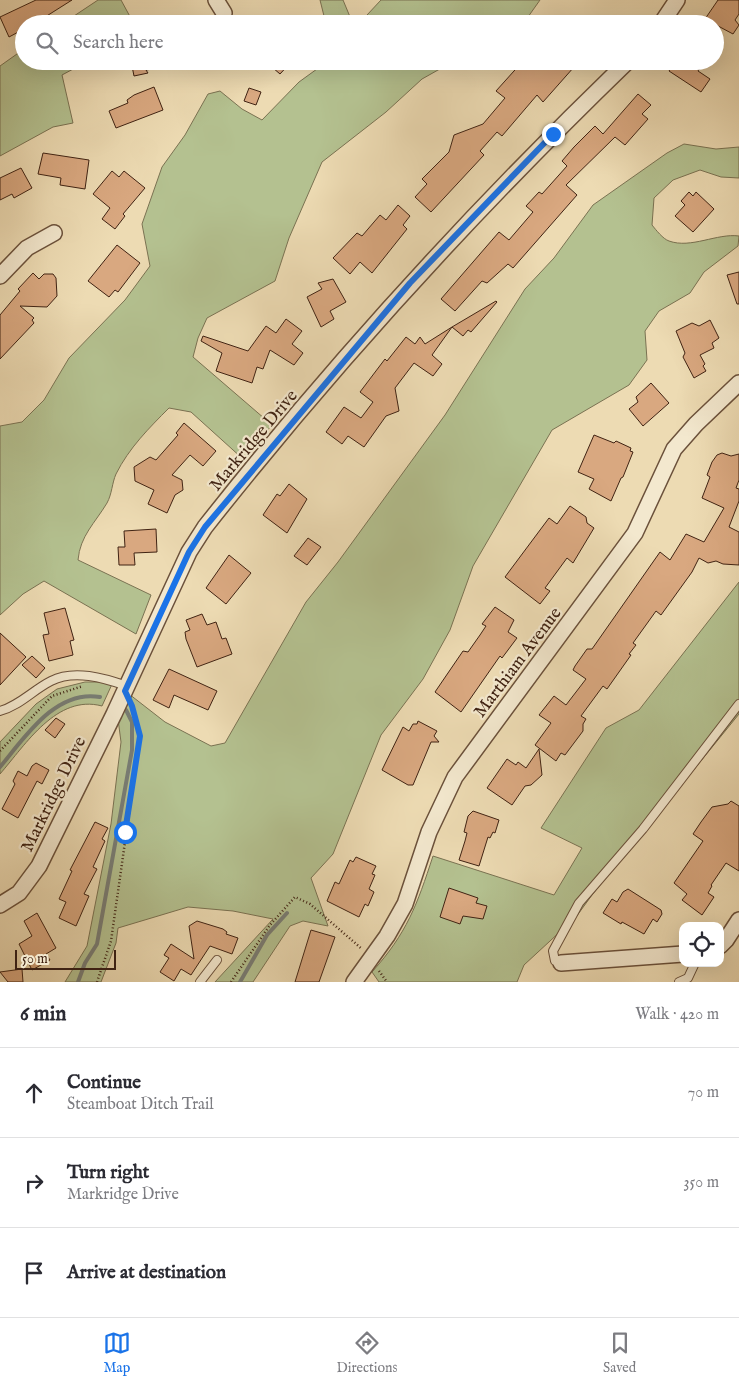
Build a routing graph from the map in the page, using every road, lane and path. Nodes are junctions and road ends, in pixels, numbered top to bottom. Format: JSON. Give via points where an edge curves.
{"nodes":[{"id":1,"x":216,"y":0,"type":"edge"},
{"id":2,"x":677,"y":0,"type":"edge"},
{"id":3,"x":224,"y":13,"type":"dead end"},
{"id":4,"x":667,"y":15,"type":"edge"},
{"id":5,"x":619,"y":70,"type":"edge"},
{"id":6,"x":54,"y":233,"type":"dead end"},
{"id":7,"x":0,"y":276,"type":"edge"},
{"id":8,"x":739,"y":383,"type":"edge"},
{"id":9,"x":85,"y":685,"type":"dead end"},
{"id":10,"x":126,"y":688,"type":"junction"},
{"id":11,"x":739,"y":704,"type":"edge"},
{"id":12,"x":0,"y":711,"type":"edge"},
{"id":13,"x":0,"y":752,"type":"edge"},
{"id":14,"x":0,"y":905,"type":"edge"},
{"id":15,"x":739,"y":920,"type":"edge"},
{"id":16,"x":724,"y":942,"type":"edge"},
{"id":17,"x":679,"y":954,"type":"edge"},
{"id":18,"x":371,"y":958,"type":"junction"},
{"id":19,"x":217,"y":960,"type":"dead end"},
{"id":20,"x":561,"y":964,"type":"joint"},
{"id":21,"x":693,"y":967,"type":"edge"},
{"id":22,"x":97,"y":982,"type":"edge"},
{"id":23,"x":200,"y":982,"type":"edge"},
{"id":24,"x":231,"y":982,"type":"edge"},
{"id":25,"x":354,"y":982,"type":"edge"},
{"id":26,"x":679,"y":982,"type":"edge"}],
"edges":[{"from":1,"to":3,"type":"street"},
{"from":2,"to":4,"type":"street"},
{"from":5,"to":10,"type":"street","name":"Markridge Drive","via":[[410,283],[225,501],[189,552]]},
{"from":6,"to":7,"type":"street","via":[[27,248]]},
{"from":8,"to":18,"type":"street","name":"Marthiam Avenue","via":[[674,450],[627,545],[455,777],[435,818],[405,904]]},
{"from":9,"to":13,"type":"path","via":[[52,696]]},
{"from":10,"to":12,"type":"lane","via":[[100,678],[65,676]]},
{"from":10,"to":14,"type":"street","name":"Markridge Drive","via":[[38,866],[19,893]]},
{"from":10,"to":22,"type":"path","via":[[140,736],[111,941]]},
{"from":11,"to":20,"type":"lane","via":[[642,829],[579,903],[553,950],[555,961]]},
{"from":15,"to":16,"type":"street"},
{"from":17,"to":20,"type":"street"},
{"from":18,"to":24,"type":"path","via":[[310,904],[295,897],[270,925]]},
{"from":18,"to":25,"type":"street","name":"Marthiam Avenue"},
{"from":19,"to":23,"type":"lane"},
{"from":21,"to":26,"type":"lane","via":[[688,978]]}]}
